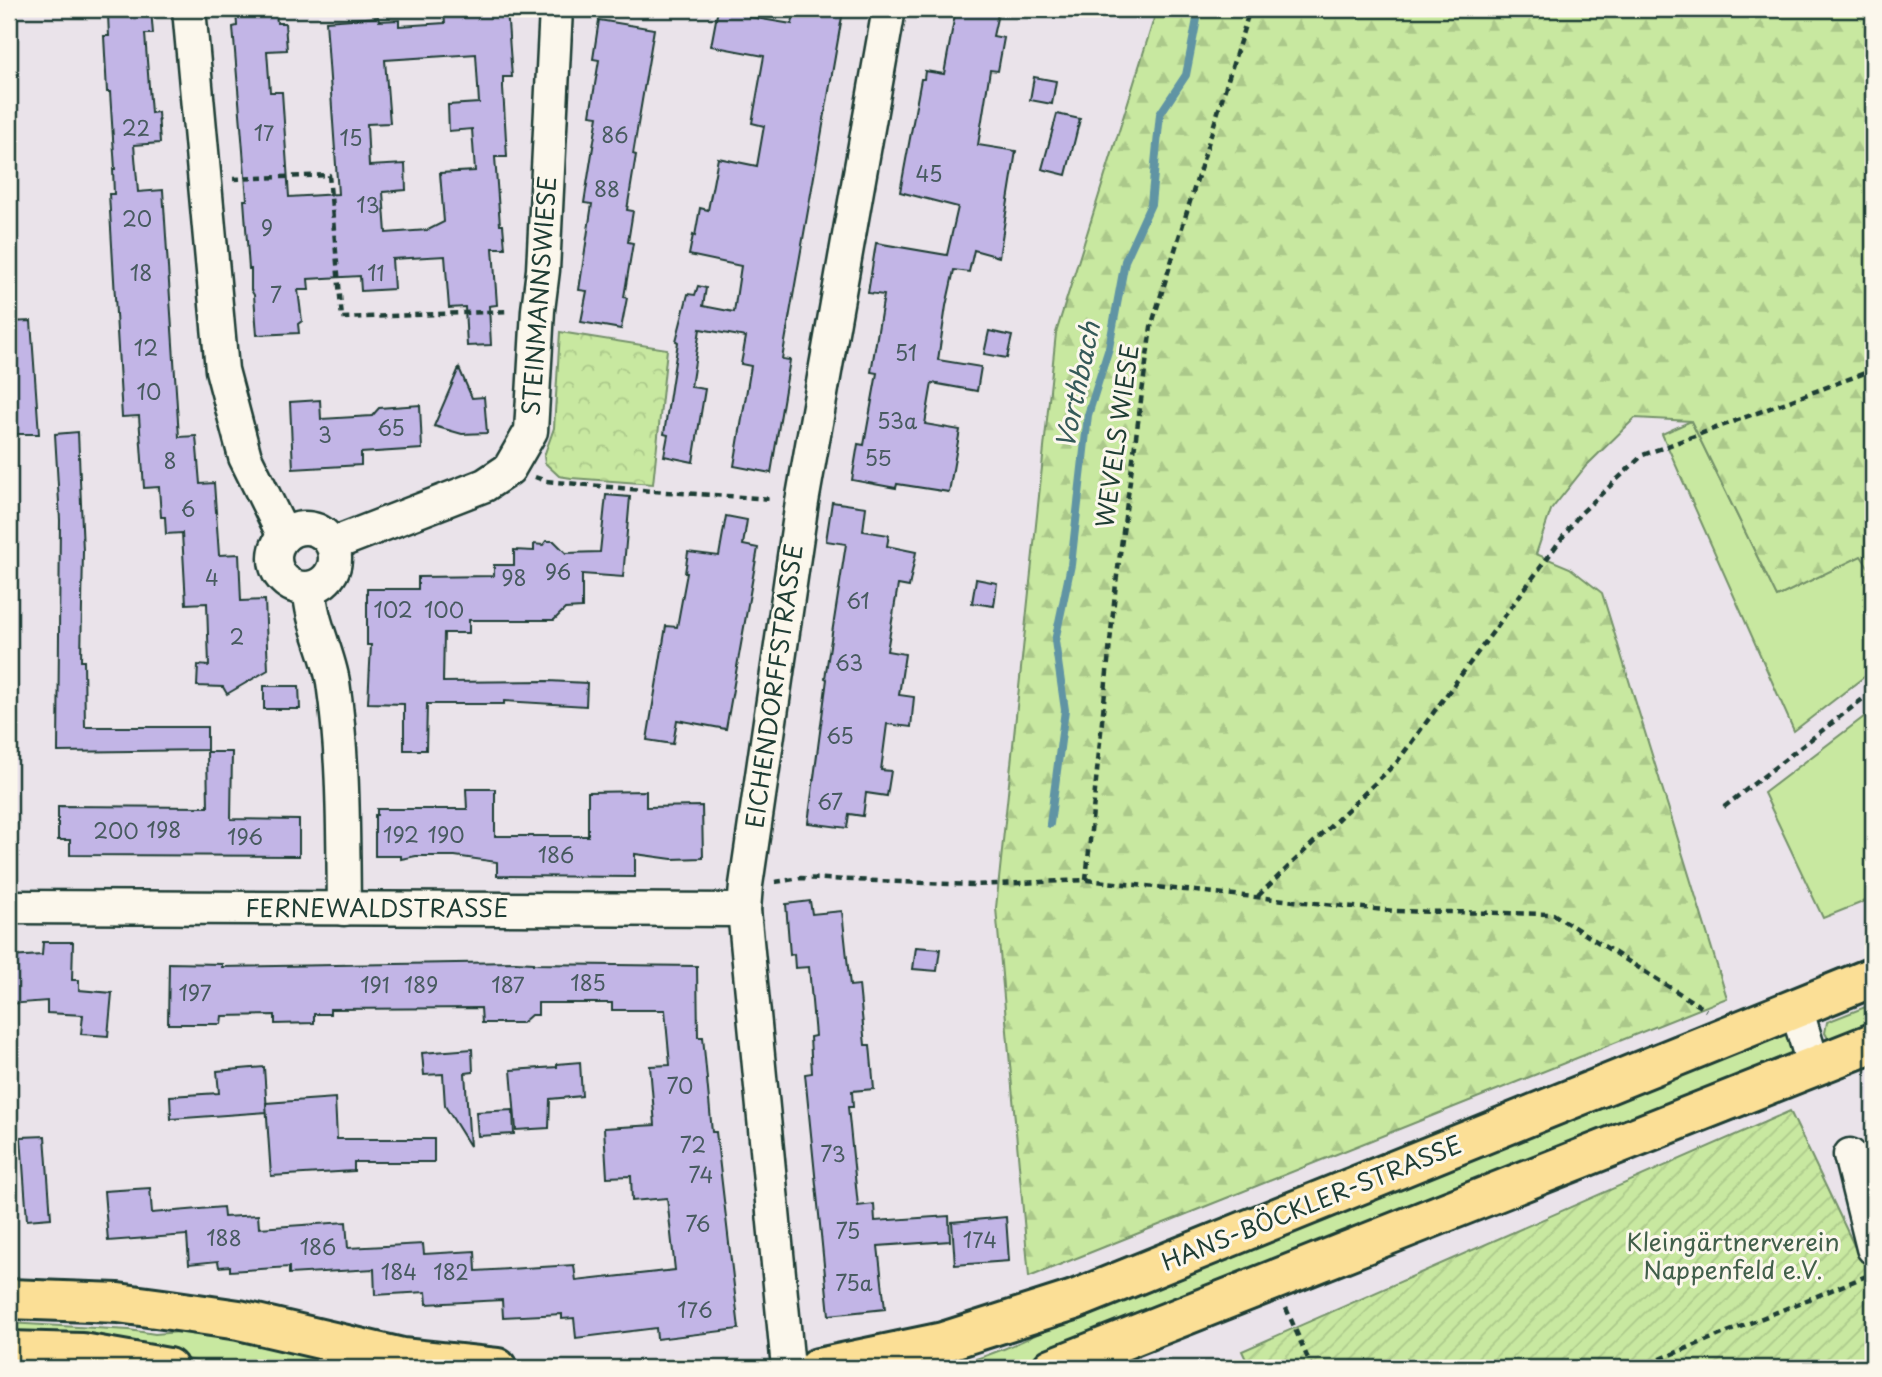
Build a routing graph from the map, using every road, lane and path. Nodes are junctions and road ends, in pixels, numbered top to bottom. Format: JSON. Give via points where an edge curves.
{"nodes":[{"id":1,"x":189,"y":9,"type":"edge"},
{"id":2,"x":556,"y":9,"type":"edge"},
{"id":3,"x":889,"y":9,"type":"edge"},
{"id":4,"x":1250,"y":9,"type":"edge"},
{"id":5,"x":203,"y":180,"type":"junction"},
{"id":6,"x":538,"y":310,"type":"junction"},
{"id":7,"x":1873,"y":370,"type":"edge"},
{"id":8,"x":509,"y":469,"type":"junction"},
{"id":9,"x":802,"y":502,"type":"junction"},
{"id":10,"x":284,"y":536,"type":"junction"},
{"id":11,"x":333,"y":544,"type":"junction"},
{"id":12,"x":310,"y":589,"type":"junction"},
{"id":13,"x":1873,"y":691,"type":"edge"},
{"id":14,"x":1724,"y":807,"type":"dead end"},
{"id":15,"x":1086,"y":880,"type":"junction"},
{"id":16,"x":1258,"y":896,"type":"junction"},
{"id":17,"x":745,"y":898,"type":"junction"},
{"id":18,"x":9,"y":906,"type":"edge"},
{"id":19,"x":344,"y":909,"type":"junction"},
{"id":20,"x":1873,"y":977,"type":"edge"},
{"id":21,"x":1796,"y":1007,"type":"junction"},
{"id":22,"x":1738,"y":1031,"type":"junction"},
{"id":23,"x":1873,"y":1043,"type":"edge"},
{"id":24,"x":1814,"y":1067,"type":"junction"},
{"id":25,"x":1850,"y":1155,"type":"dead end"},
{"id":26,"x":1873,"y":1248,"type":"edge"},
{"id":27,"x":1873,"y":1274,"type":"edge"},
{"id":28,"x":1275,"y":1281,"type":"junction"},
{"id":29,"x":9,"y":1299,"type":"edge"},
{"id":30,"x":9,"y":1351,"type":"edge"},
{"id":31,"x":168,"y":1368,"type":"edge"},
{"id":32,"x":497,"y":1368,"type":"edge"},
{"id":33,"x":788,"y":1368,"type":"edge"},
{"id":34,"x":818,"y":1368,"type":"edge"},
{"id":35,"x":1052,"y":1368,"type":"edge"},
{"id":36,"x":1312,"y":1368,"type":"edge"},
{"id":37,"x":1639,"y":1368,"type":"edge"}],
"edges":[{"from":1,"to":5,"type":"street"},
{"from":2,"to":6,"type":"street","name":"STEINMANNSWIESE"},
{"from":3,"to":9,"type":"street","name":"EICHENDORFFSTRASSE"},
{"from":4,"to":15,"type":"path","name":"WEVELS WIESE","via":[[1151,327],[1116,583]]},
{"from":5,"to":6,"type":"path","via":[[329,175],[342,318]]},
{"from":5,"to":10,"type":"street","via":[[222,370],[245,457]]},
{"from":6,"to":8,"type":"street","name":"STEINMANNSWIESE","via":[[531,430]]},
{"from":7,"to":16,"type":"path","via":[[1643,456],[1579,515],[1398,762]]},
{"from":8,"to":9,"type":"path","via":[[546,481]]},
{"from":8,"to":11,"type":"street","name":"STEINMANNSWIESE","via":[[485,485]]},
{"from":9,"to":17,"type":"street","name":"EICHENDORFFSTRASSE"},
{"from":10,"to":11,"type":"street","via":[[305,527],[326,535]]},
{"from":10,"to":12,"type":"street","via":[[274,559],[278,572],[297,588]]},
{"from":11,"to":12,"type":"street","via":[[335,566],[330,577]]},
{"from":12,"to":19,"type":"street","via":[[332,679],[342,760]]},
{"from":13,"to":14,"type":"path"},
{"from":15,"to":16,"type":"path"},
{"from":15,"to":17,"type":"path","via":[[975,885],[802,878]]},
{"from":16,"to":22,"type":"path","via":[[1394,911],[1553,914]]},
{"from":17,"to":19,"type":"street","name":"FERNEWALDSTRASSE"},
{"from":17,"to":33,"type":"street","name":"EICHENDORFFSTRASSE"},
{"from":18,"to":19,"type":"street","name":"FERNEWALDSTRASSE"},
{"from":20,"to":21,"type":"main road","name":"HANS-BÖCKLER-STRASSE"},
{"from":21,"to":22,"type":"main road","name":"HANS-BÖCKLER-STRASSE"},
{"from":21,"to":24,"type":"street"},
{"from":22,"to":34,"type":"main road","name":"HANS-BÖCKLER-STRASSE","via":[[1074,1300],[943,1342]]},
{"from":23,"to":24,"type":"main road"},
{"from":24,"to":28,"type":"main road"},
{"from":25,"to":26,"type":"street"},
{"from":27,"to":37,"type":"path"},
{"from":28,"to":35,"type":"main road"},
{"from":28,"to":36,"type":"path"},
{"from":29,"to":32,"type":"main road","via":[[163,1309],[239,1320],[402,1358]]},
{"from":30,"to":31,"type":"main road","via":[[82,1353]]}]}
